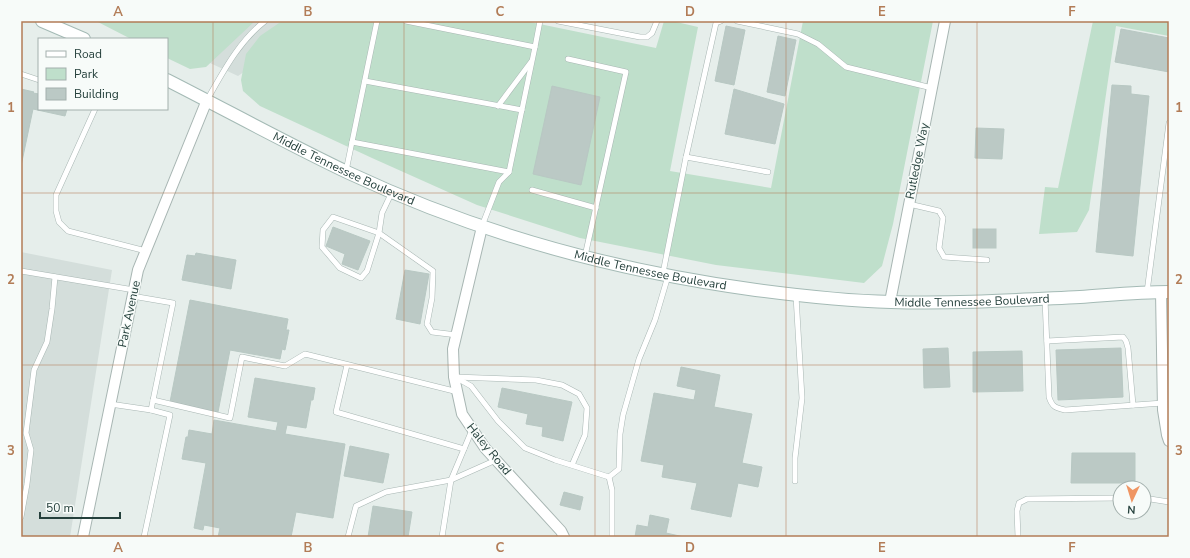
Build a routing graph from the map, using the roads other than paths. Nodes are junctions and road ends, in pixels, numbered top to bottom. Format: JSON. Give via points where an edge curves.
{"nodes":[{"id":1,"x":42,"y":21,"type":"edge"},
{"id":2,"x":265,"y":21,"type":"edge"},
{"id":3,"x":377,"y":21,"type":"edge"},
{"id":4,"x":406,"y":21,"type":"edge"},
{"id":5,"x":540,"y":21,"type":"edge"},
{"id":6,"x":558,"y":21,"type":"edge"},
{"id":7,"x":657,"y":21,"type":"edge"},
{"id":8,"x":721,"y":21,"type":"edge"},
{"id":9,"x":737,"y":21,"type":"edge"},
{"id":10,"x":945,"y":21,"type":"edge"},
{"id":11,"x":82,"y":38,"type":"edge"},
{"id":12,"x":536,"y":47,"type":"junction"},
{"id":13,"x":568,"y":59,"type":"dead end"},
{"id":14,"x":533,"y":60,"type":"junction"},
{"id":15,"x":21,"y":74,"type":"edge"},
{"id":16,"x":38,"y":80,"type":"edge"},
{"id":17,"x":168,"y":80,"type":"edge"},
{"id":18,"x":364,"y":82,"type":"junction"},
{"id":19,"x":932,"y":88,"type":"junction"},
{"id":20,"x":207,"y":100,"type":"junction"},
{"id":21,"x":498,"y":106,"type":"junction"},
{"id":22,"x":95,"y":110,"type":"edge"},
{"id":23,"x":522,"y":110,"type":"junction"},
{"id":24,"x":1169,"y":123,"type":"edge"},
{"id":25,"x":352,"y":142,"type":"junction"},
{"id":26,"x":686,"y":157,"type":"junction"},
{"id":27,"x":346,"y":171,"type":"junction"},
{"id":28,"x":509,"y":172,"type":"junction"},
{"id":29,"x":768,"y":172,"type":"dead end"},
{"id":30,"x":532,"y":190,"type":"dead end"},
{"id":31,"x":392,"y":191,"type":"junction"},
{"id":32,"x":909,"y":204,"type":"junction"},
{"id":33,"x":596,"y":208,"type":"junction"},
{"id":34,"x":482,"y":227,"type":"junction"},
{"id":35,"x":379,"y":232,"type":"junction"},
{"id":36,"x":146,"y":251,"type":"junction"},
{"id":37,"x":585,"y":256,"type":"junction"},
{"id":38,"x":987,"y":260,"type":"dead end"},
{"id":39,"x":21,"y":271,"type":"edge"},
{"id":40,"x":665,"y":275,"type":"junction"},
{"id":41,"x":55,"y":277,"type":"junction"},
{"id":42,"x":1165,"y":292,"type":"edge"},
{"id":43,"x":133,"y":293,"type":"junction"},
{"id":44,"x":1147,"y":293,"type":"junction"},
{"id":45,"x":796,"y":295,"type":"junction"},
{"id":46,"x":1045,"y":299,"type":"junction"},
{"id":47,"x":890,"y":302,"type":"junction"},
{"id":48,"x":456,"y":335,"type":"junction"},
{"id":49,"x":1047,"y":341,"type":"junction"},
{"id":50,"x":347,"y":365,"type":"junction"},
{"id":51,"x":1166,"y":376,"type":"edge"},
{"id":52,"x":454,"y":377,"type":"junction"},
{"id":53,"x":458,"y":392,"type":"junction"},
{"id":54,"x":153,"y":400,"type":"junction"},
{"id":55,"x":1163,"y":403,"type":"junction"},
{"id":56,"x":110,"y":404,"type":"junction"},
{"id":57,"x":1132,"y":405,"type":"junction"},
{"id":58,"x":151,"y":410,"type":"junction"},
{"id":59,"x":472,"y":430,"type":"junction"},
{"id":60,"x":1169,"y":441,"type":"edge"},
{"id":61,"x":464,"y":449,"type":"junction"},
{"id":62,"x":496,"y":460,"type":"junction"},
{"id":63,"x":572,"y":465,"type":"junction"},
{"id":64,"x":609,"y":477,"type":"junction"},
{"id":65,"x":451,"y":480,"type":"junction"},
{"id":66,"x":795,"y":481,"type":"dead end"},
{"id":67,"x":23,"y":495,"type":"edge"},
{"id":68,"x":1112,"y":498,"type":"edge"},
{"id":69,"x":1152,"y":499,"type":"edge"},
{"id":70,"x":1169,"y":502,"type":"edge"},
{"id":71,"x":21,"y":517,"type":"edge"},
{"id":72,"x":83,"y":537,"type":"edge"},
{"id":73,"x":144,"y":537,"type":"edge"},
{"id":74,"x":348,"y":537,"type":"edge"},
{"id":75,"x":442,"y":537,"type":"edge"},
{"id":76,"x":564,"y":537,"type":"edge"},
{"id":77,"x":612,"y":537,"type":"edge"},
{"id":78,"x":1018,"y":537,"type":"edge"}],
"edges":[{"from":1,"to":11,"type":"main road"},
{"from":2,"to":20,"type":"lane","via":[[240,47]]},
{"from":3,"to":18,"type":"lane"},
{"from":4,"to":12,"type":"lane"},
{"from":5,"to":12,"type":"lane"},
{"from":6,"to":7,"type":"lane","via":[[640,37],[647,37],[652,33]]},
{"from":8,"to":26,"type":"lane","via":[[716,23]]},
{"from":9,"to":19,"type":"lane","via":[[798,34],[818,44],[846,67]]},
{"from":10,"to":19,"type":"street","name":"Rutledge Way"},
{"from":12,"to":14,"type":"lane"},
{"from":13,"to":33,"type":"lane","via":[[626,72]]},
{"from":14,"to":21,"type":"lane"},
{"from":14,"to":23,"type":"lane"},
{"from":15,"to":16,"type":"lane"},
{"from":17,"to":20,"type":"main road","name":"Middle Tennessee Boulevard"},
{"from":18,"to":21,"type":"lane"},
{"from":18,"to":25,"type":"lane"},
{"from":19,"to":32,"type":"street","name":"Rutledge Way"},
{"from":20,"to":27,"type":"main road","name":"Middle Tennessee Boulevard"},
{"from":20,"to":36,"type":"street","name":"Park Avenue"},
{"from":21,"to":23,"type":"lane"},
{"from":22,"to":36,"type":"lane","via":[[56,196],[59,222],[68,231]]},
{"from":23,"to":28,"type":"lane"},
{"from":24,"to":44,"type":"lane"},
{"from":25,"to":27,"type":"lane"},
{"from":25,"to":28,"type":"lane"},
{"from":26,"to":29,"type":"lane"},
{"from":26,"to":40,"type":"lane"},
{"from":27,"to":31,"type":"main road","name":"Middle Tennessee Boulevard"},
{"from":28,"to":34,"type":"lane","via":[[499,182]]},
{"from":30,"to":33,"type":"lane"},
{"from":31,"to":34,"type":"main road","name":"Middle Tennessee Boulevard"},
{"from":31,"to":35,"type":"lane","via":[[382,213]]},
{"from":32,"to":38,"type":"lane","via":[[939,211],[942,218],[939,248],[944,257]]},
{"from":32,"to":47,"type":"street","name":"Rutledge Way"},
{"from":33,"to":37,"type":"lane"},
{"from":34,"to":37,"type":"main road","name":"Middle Tennessee Boulevard"},
{"from":34,"to":48,"type":"street","name":"Haley Road"},
{"from":35,"to":35,"type":"lane","via":[[333,217],[323,230],[322,247],[340,268],[361,278],[367,271]]},
{"from":35,"to":48,"type":"lane","via":[[433,271],[432,298],[427,324],[432,332]]},
{"from":36,"to":43,"type":"street","name":"Park Avenue","via":[[138,270]]},
{"from":37,"to":40,"type":"main road","name":"Middle Tennessee Boulevard"},
{"from":39,"to":41,"type":"lane"},
{"from":40,"to":45,"type":"main road","name":"Middle Tennessee Boulevard"},
{"from":40,"to":64,"type":"lane","via":[[655,320],[639,359],[623,415],[618,469]]},
{"from":41,"to":43,"type":"lane"},
{"from":41,"to":67,"type":"lane","via":[[47,342],[34,370],[26,433],[31,450]]},
{"from":42,"to":44,"type":"main road","name":"Middle Tennessee Boulevard"},
{"from":42,"to":51,"type":"street"},
{"from":43,"to":54,"type":"lane","via":[[174,303]]},
{"from":43,"to":56,"type":"street","name":"Park Avenue"},
{"from":44,"to":46,"type":"main road","name":"Middle Tennessee Boulevard"},
{"from":45,"to":47,"type":"main road","name":"Middle Tennessee Boulevard"},
{"from":45,"to":66,"type":"lane","via":[[802,398]]},
{"from":46,"to":47,"type":"main road","name":"Middle Tennessee Boulevard"},
{"from":46,"to":49,"type":"lane"},
{"from":48,"to":52,"type":"street","name":"Haley Road","via":[[453,349]]},
{"from":49,"to":57,"type":"lane","via":[[1123,337],[1128,348]]},
{"from":49,"to":57,"type":"lane","via":[[1049,397],[1056,408],[1065,410]]},
{"from":50,"to":53,"type":"lane"},
{"from":50,"to":54,"type":"lane","via":[[305,354],[285,366],[242,357],[230,418]]},
{"from":50,"to":61,"type":"lane","via":[[336,412]]},
{"from":51,"to":55,"type":"street"},
{"from":52,"to":53,"type":"street","name":"Haley Road"},
{"from":52,"to":63,"type":"lane","via":[[471,386],[498,421],[525,448]]},
{"from":52,"to":63,"type":"lane","via":[[536,380],[562,385],[579,394],[587,408],[585,435]]},
{"from":53,"to":59,"type":"street","name":"Haley Road","via":[[462,414]]},
{"from":54,"to":58,"type":"lane"},
{"from":55,"to":57,"type":"lane"},
{"from":55,"to":60,"type":"street"},
{"from":56,"to":58,"type":"lane"},
{"from":56,"to":72,"type":"street","name":"Park Avenue"},
{"from":58,"to":73,"type":"lane","via":[[170,414]]},
{"from":59,"to":61,"type":"lane"},
{"from":59,"to":62,"type":"street","name":"Haley Road"},
{"from":61,"to":65,"type":"lane"},
{"from":62,"to":65,"type":"lane"},
{"from":62,"to":76,"type":"street","name":"Haley Road"},
{"from":63,"to":64,"type":"lane"},
{"from":64,"to":77,"type":"lane","via":[[612,490]]},
{"from":65,"to":74,"type":"lane","via":[[386,492],[356,506]]},
{"from":65,"to":75,"type":"lane"},
{"from":67,"to":71,"type":"lane"},
{"from":68,"to":78,"type":"lane","via":[[1027,499],[1019,503],[1017,511]]},
{"from":69,"to":70,"type":"lane"}]}
